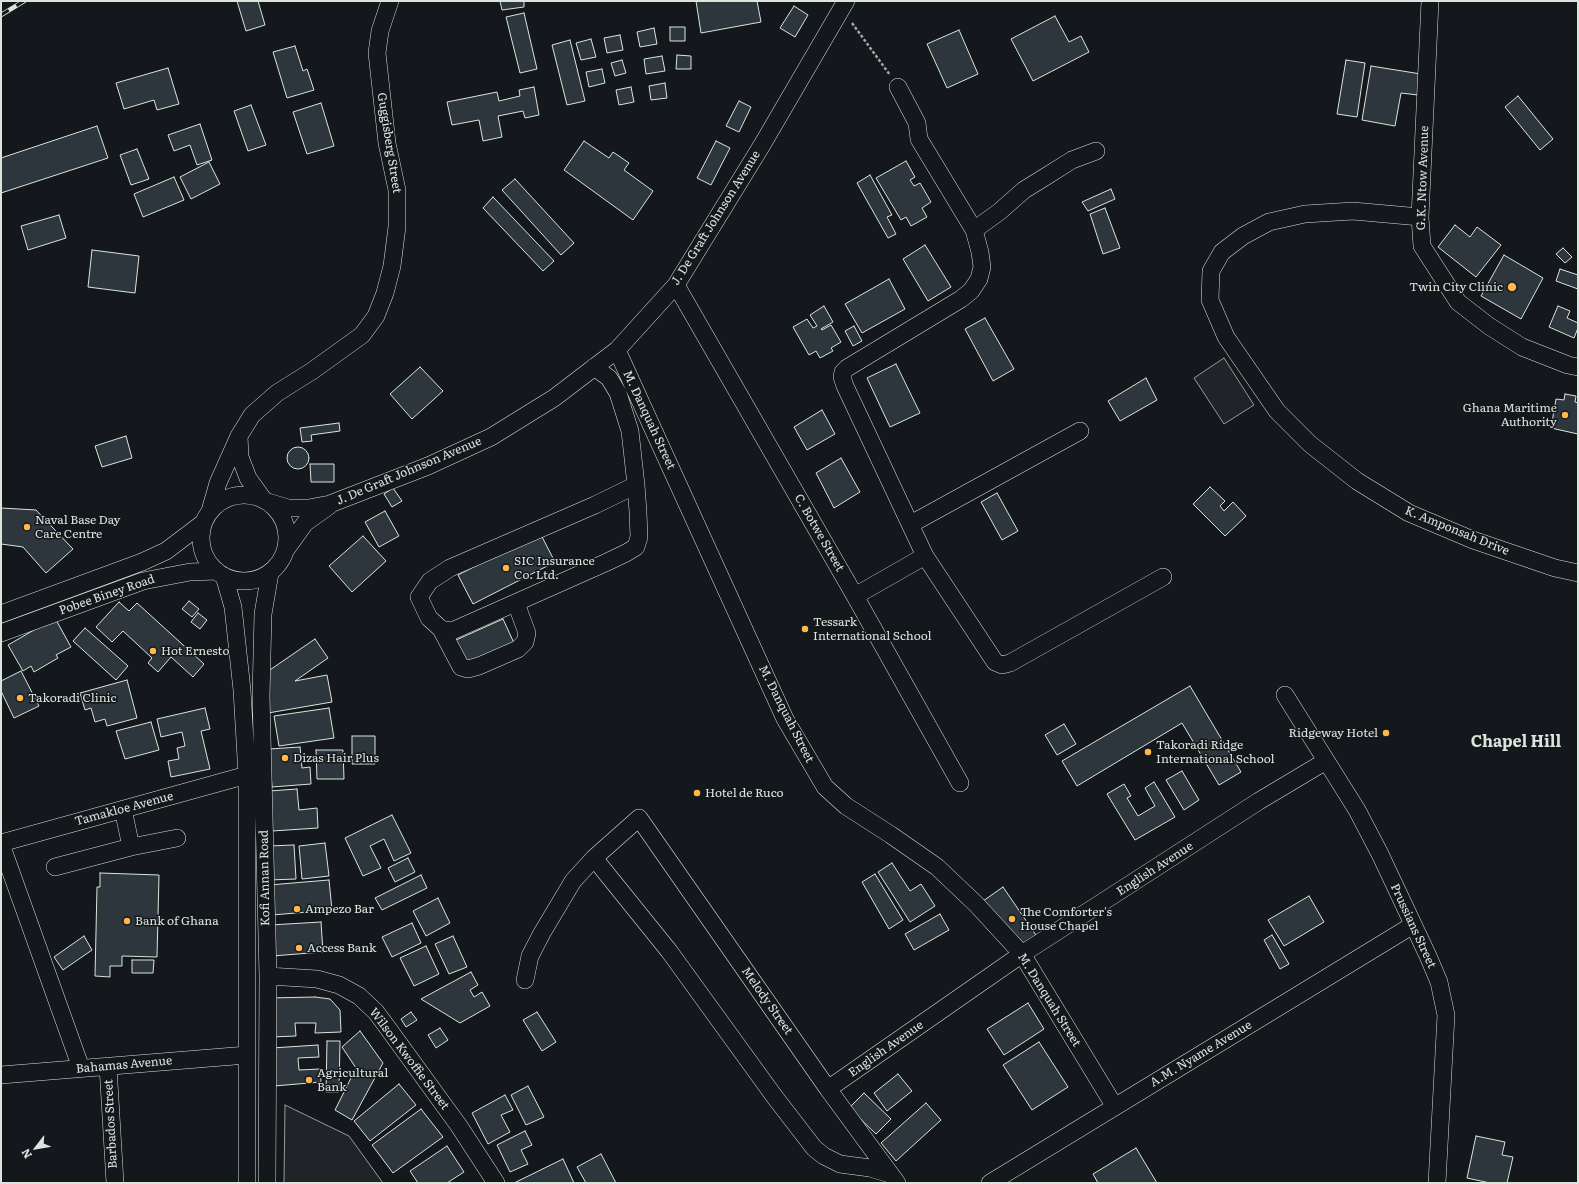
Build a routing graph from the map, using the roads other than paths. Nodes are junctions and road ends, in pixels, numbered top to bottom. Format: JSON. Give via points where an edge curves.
{"nodes":[{"id":1,"x":390,"y":1,"type":"edge"},
{"id":2,"x":1430,"y":1,"type":"edge"},
{"id":3,"x":844,"y":5,"type":"edge"},
{"id":4,"x":898,"y":87,"type":"road end"},
{"id":5,"x":1096,"y":151,"type":"dead end"},
{"id":6,"x":1420,"y":217,"type":"junction"},
{"id":7,"x":974,"y":230,"type":"junction"},
{"id":8,"x":676,"y":285,"type":"junction"},
{"id":9,"x":617,"y":350,"type":"junction"},
{"id":10,"x":594,"y":367,"type":"junction"},
{"id":11,"x":1578,"y":367,"type":"edge"},
{"id":12,"x":1080,"y":431,"type":"dead end"},
{"id":13,"x":239,"y":436,"type":"junction"},
{"id":14,"x":636,"y":485,"type":"junction"},
{"id":15,"x":265,"y":501,"type":"junction"},
{"id":16,"x":330,"y":504,"type":"junction"},
{"id":17,"x":207,"y":517,"type":"junction"},
{"id":18,"x":911,"y":524,"type":"junction"},
{"id":19,"x":285,"y":552,"type":"junction"},
{"id":20,"x":926,"y":556,"type":"junction"},
{"id":21,"x":270,"y":573,"type":"junction"},
{"id":22,"x":220,"y":574,"type":"junction"},
{"id":23,"x":1578,"y":574,"type":"edge"},
{"id":24,"x":1163,"y":577,"type":"dead end"},
{"id":25,"x":855,"y":596,"type":"junction"},
{"id":26,"x":516,"y":602,"type":"junction"},
{"id":27,"x":1,"y":614,"type":"edge"},
{"id":28,"x":441,"y":629,"type":"junction"},
{"id":29,"x":1,"y":633,"type":"edge"},
{"id":30,"x":1285,"y":695,"type":"dead end"},
{"id":31,"x":1326,"y":761,"type":"junction"},
{"id":32,"x":247,"y":775,"type":"junction"},
{"id":33,"x":960,"y":783,"type":"dead end"},
{"id":34,"x":123,"y":809,"type":"junction"},
{"id":35,"x":177,"y":838,"type":"dead end"},
{"id":36,"x":1,"y":843,"type":"edge"},
{"id":37,"x":131,"y":848,"type":"junction"},
{"id":38,"x":594,"y":858,"type":"junction"},
{"id":39,"x":55,"y":867,"type":"dead end"},
{"id":40,"x":1413,"y":925,"type":"junction"},
{"id":41,"x":1022,"y":954,"type":"junction"},
{"id":42,"x":268,"y":976,"type":"junction"},
{"id":43,"x":525,"y":980,"type":"dead end"},
{"id":44,"x":247,"y":1055,"type":"junction"},
{"id":45,"x":108,"y":1066,"type":"junction"},
{"id":46,"x":81,"y":1068,"type":"junction"},
{"id":47,"x":1,"y":1075,"type":"edge"},
{"id":48,"x":828,"y":1089,"type":"junction"},
{"id":49,"x":1115,"y":1107,"type":"junction"},
{"id":50,"x":893,"y":1178,"type":"edge"},
{"id":51,"x":114,"y":1183,"type":"edge"},
{"id":52,"x":247,"y":1183,"type":"edge"},
{"id":53,"x":266,"y":1183,"type":"edge"},
{"id":54,"x":496,"y":1183,"type":"edge"},
{"id":55,"x":990,"y":1183,"type":"edge"},
{"id":56,"x":1437,"y":1183,"type":"edge"}],
"edges":[{"from":1,"to":13,"type":"street","name":"Guggisberg Street","via":[[380,31],[377,53],[387,143],[397,190],[398,227],[385,293],[376,316],[362,335],[277,393],[252,416]]},
{"from":2,"to":6,"type":"street","name":"G.K. Ntow Avenue"},
{"from":3,"to":8,"type":"street","name":"J. De Graft Johnson Avenue"},
{"from":4,"to":7,"type":"street","via":[[917,123],[919,139]]},
{"from":5,"to":7,"type":"street","via":[[1072,160],[1024,190]]},
{"from":6,"to":11,"type":"street","name":"G.K. Ntow Avenue","via":[[1422,246],[1458,302],[1488,326],[1522,347]]},
{"from":6,"to":23,"type":"street","name":"K. Amponsah Drive","via":[[1353,211],[1305,214],[1268,222],[1243,236],[1222,252],[1211,271],[1210,300],[1226,337],[1277,411],[1310,444],[1357,481],[1409,513],[1474,540]]},
{"from":7,"to":18,"type":"street","via":[[982,267],[979,279],[971,291],[843,372],[845,386]]},
{"from":8,"to":9,"type":"street","name":"J. De Graft Johnson Avenue"},
{"from":8,"to":25,"type":"street","name":"C. Botwe Street"},
{"from":9,"to":10,"type":"street","name":"J. De Graft Johnson Avenue"},
{"from":9,"to":41,"type":"street","name":"M. Danquah Street","via":[[785,719],[825,787],[846,806],[937,867],[976,904]]},
{"from":10,"to":14,"type":"street","via":[[609,378],[618,393],[630,431]]},
{"from":10,"to":16,"type":"street","name":"J. De Graft Johnson Avenue","via":[[554,398],[491,437],[428,466]]},
{"from":12,"to":18,"type":"street"},
{"from":13,"to":15,"type":"street","via":[[240,457],[248,478]]},
{"from":13,"to":17,"type":"street","name":"Guggisberg Street","via":[[218,483]]},
{"from":14,"to":26,"type":"street","via":[[639,537],[636,547],[626,554]]},
{"from":14,"to":28,"type":"street","via":[[450,568],[430,581],[419,596],[428,618]]},
{"from":15,"to":16,"type":"street","name":"J. De Graft Johnson Avenue","via":[[288,508]]},
{"from":15,"to":17,"type":"street","via":[[249,495],[234,495],[221,501]]},
{"from":15,"to":19,"type":"street","via":[[273,506],[286,527]]},
{"from":16,"to":19,"type":"street","name":"J. De Graft Johnson Avenue","via":[[305,523]]},
{"from":17,"to":22,"type":"street","via":[[201,536],[202,549],[208,562]]},
{"from":17,"to":27,"type":"street","name":"Pobee Biney Road","via":[[166,551]]},
{"from":18,"to":20,"type":"street"},
{"from":19,"to":21,"type":"street"},
{"from":20,"to":24,"type":"street","via":[[995,662],[1002,665],[1010,663]]},
{"from":20,"to":25,"type":"street"},
{"from":21,"to":22,"type":"street","via":[[259,579],[247,581],[235,580]]},
{"from":21,"to":42,"type":"street","name":"Kofi Annan Road","via":[[263,614],[261,696]]},
{"from":22,"to":29,"type":"street","name":"Pobee Biney Road","via":[[190,572],[143,581]]},
{"from":22,"to":32,"type":"street","name":"Kofi Annan Road","via":[[233,607],[242,690]]},
{"from":25,"to":33,"type":"street","name":"C. Botwe Street"},
{"from":26,"to":28,"type":"street","via":[[452,631]]},
{"from":26,"to":28,"type":"street","via":[[527,633],[525,642],[518,648],[468,670],[461,667]]},
{"from":30,"to":31,"type":"street","name":"Prussians Street"},
{"from":31,"to":40,"type":"street","name":"Prussians Street","via":[[1380,854]]},
{"from":31,"to":41,"type":"street","name":"English Avenue"},
{"from":32,"to":34,"type":"street","name":"Tamakloe Avenue"},
{"from":32,"to":44,"type":"street","name":"Kofi Annan Road"},
{"from":34,"to":36,"type":"street","name":"Tamakloe Avenue"},
{"from":34,"to":37,"type":"street"},
{"from":35,"to":37,"type":"street"},
{"from":36,"to":46,"type":"street"},
{"from":37,"to":39,"type":"street"},
{"from":38,"to":43,"type":"street","via":[[573,881],[542,933],[528,962]]},
{"from":38,"to":48,"type":"street","name":"Melody Street","via":[[639,818]]},
{"from":38,"to":50,"type":"street","via":[[669,950],[814,1148],[840,1164],[870,1168]]},
{"from":40,"to":49,"type":"street","name":"A.M. Nyame Avenue"},
{"from":40,"to":56,"type":"street","name":"Prussians Street","via":[[1439,982],[1446,1016]]},
{"from":41,"to":48,"type":"street","name":"English Avenue"},
{"from":41,"to":49,"type":"street","name":"M. Danquah Street"},
{"from":42,"to":53,"type":"street","name":"Kofi Annan Road"},
{"from":42,"to":54,"type":"street","name":"Wilson Kwoffie Street","via":[[317,979],[339,985],[363,1000],[390,1031],[459,1126]]},
{"from":44,"to":45,"type":"street","name":"Bahamas Avenue"},
{"from":44,"to":52,"type":"street","name":"Kofi Annan Road"},
{"from":45,"to":46,"type":"street","name":"Bahamas Avenue"},
{"from":45,"to":51,"type":"street","name":"Barbados Street"},
{"from":46,"to":47,"type":"street","name":"Bahamas Avenue"},
{"from":48,"to":50,"type":"street","name":"Melody Street"},
{"from":49,"to":55,"type":"street","name":"A.M. Nyame Avenue"}]}
